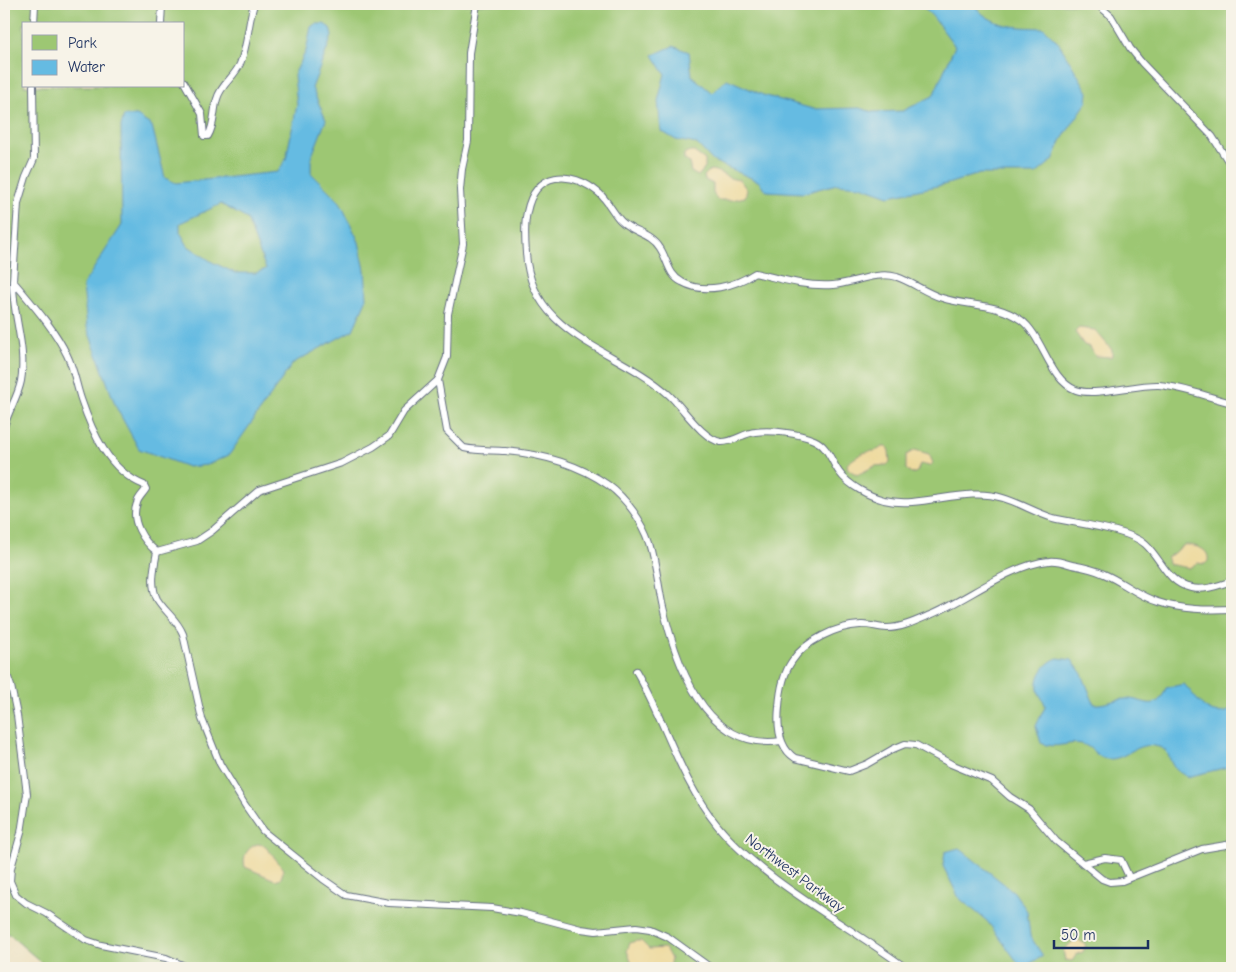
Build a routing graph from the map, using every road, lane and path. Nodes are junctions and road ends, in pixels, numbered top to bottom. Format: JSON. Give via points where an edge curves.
{"nodes":[{"id":1,"x":35,"y":4,"type":"edge"},
{"id":2,"x":162,"y":4,"type":"edge"},
{"id":3,"x":254,"y":4,"type":"edge"},
{"id":4,"x":477,"y":4,"type":"edge"},
{"id":5,"x":1097,"y":4,"type":"edge"},
{"id":6,"x":34,"y":22,"type":"edge"},
{"id":7,"x":161,"y":22,"type":"edge"},
{"id":8,"x":185,"y":84,"type":"edge"},
{"id":9,"x":34,"y":88,"type":"edge"},
{"id":10,"x":1232,"y":167,"type":"edge"},
{"id":11,"x":14,"y":281,"type":"junction"},
{"id":12,"x":438,"y":380,"type":"junction"},
{"id":13,"x":1232,"y":403,"type":"edge"},
{"id":14,"x":4,"y":427,"type":"edge"},
{"id":15,"x":157,"y":552,"type":"junction"},
{"id":16,"x":1232,"y":581,"type":"edge"},
{"id":17,"x":1232,"y":608,"type":"edge"},
{"id":18,"x":4,"y":666,"type":"edge"},
{"id":19,"x":636,"y":670,"type":"dead end"},
{"id":20,"x":781,"y":741,"type":"junction"},
{"id":21,"x":1232,"y":844,"type":"edge"},
{"id":22,"x":1083,"y":863,"type":"junction"},
{"id":23,"x":1129,"y":877,"type":"junction"},
{"id":24,"x":189,"y":968,"type":"edge"},
{"id":25,"x":711,"y":968,"type":"edge"},
{"id":26,"x":906,"y":968,"type":"edge"}],
"edges":[{"from":1,"to":6,"type":"lane"},
{"from":2,"to":7,"type":"lane"},
{"from":3,"to":8,"type":"lane","via":[[241,63],[217,98],[212,131],[208,136],[204,136],[202,114]]},
{"from":4,"to":12,"type":"lane","via":[[469,53],[468,141],[460,190],[463,244],[448,314],[447,357]]},
{"from":5,"to":10,"type":"lane","via":[[1111,16],[1142,63],[1212,136]]},
{"from":9,"to":11,"type":"lane","via":[[34,159],[18,203]]},
{"from":11,"to":14,"type":"lane","via":[[22,380]]},
{"from":11,"to":15,"type":"lane","via":[[67,356],[88,419],[105,451],[126,476],[144,485],[146,489],[137,500],[137,523],[142,537]]},
{"from":12,"to":15,"type":"lane","via":[[404,411],[389,436],[373,447],[342,463],[259,490],[197,541]]},
{"from":12,"to":20,"type":"lane","via":[[447,431],[464,448],[506,451],[563,462],[609,486],[628,505],[650,543],[669,631],[697,696],[709,714],[725,728],[759,741]]},
{"from":13,"to":16,"type":"lane","via":[[1159,386],[1088,393],[1074,389],[1045,357],[1034,334],[1022,321],[1004,310],[943,298],[897,277],[874,276],[834,285],[816,285],[755,272],[729,286],[698,288],[672,274],[660,247],[649,236],[622,222],[600,194],[575,180],[562,177],[546,179],[537,186],[526,212],[530,282],[548,310],[579,338],[669,394],[713,439],[722,442],[754,432],[800,436],[817,441],[830,455],[840,474],[872,496],[888,501],[972,494],[1004,498],[1054,518],[1131,536],[1143,542],[1169,576],[1190,588],[1204,589]]},
{"from":15,"to":25,"type":"lane","via":[[153,571],[156,593],[179,622],[202,718],[220,764],[263,831],[323,880],[346,895],[365,900],[492,908],[596,931],[636,927],[650,929],[668,937]]},
{"from":17,"to":20,"type":"lane","via":[[1195,610],[1172,606],[1144,597],[1093,570],[1058,561],[1031,565],[956,604],[900,627],[861,625],[843,628],[801,650],[791,661],[782,684],[778,719]]},
{"from":18,"to":24,"type":"lane","via":[[11,686],[27,794],[22,833],[11,868],[10,880],[16,895],[86,940],[145,952]]},
{"from":19,"to":26,"type":"lane","name":"Northwest Parkway","via":[[694,789],[715,824],[790,889]]},
{"from":20,"to":22,"type":"lane","via":[[795,758],[849,771],[905,744],[916,745],[992,781],[1029,809],[1056,841]]},
{"from":21,"to":23,"type":"lane","via":[[1202,849]]},
{"from":22,"to":23,"type":"lane","via":[[1102,880],[1110,882]]},
{"from":22,"to":23,"type":"lane","via":[[1105,858],[1120,860]]}]}
